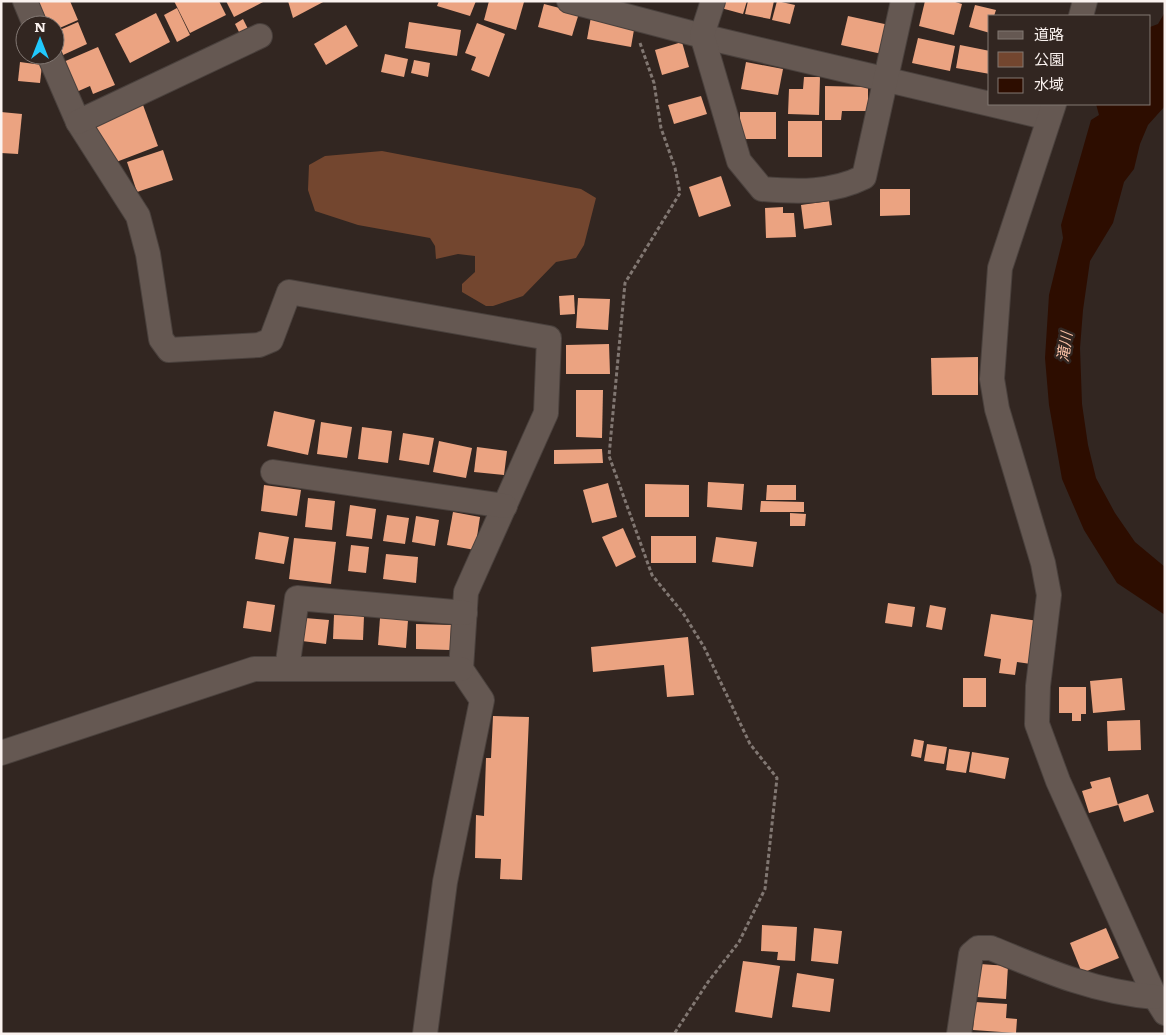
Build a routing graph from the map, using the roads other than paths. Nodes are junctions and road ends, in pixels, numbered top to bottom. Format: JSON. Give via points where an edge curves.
{"nodes":[{"id":1,"x":24,"y":1,"type":"edge"},
{"id":2,"x":569,"y":1,"type":"edge"},
{"id":3,"x":713,"y":1,"type":"edge"},
{"id":4,"x":903,"y":1,"type":"edge"},
{"id":5,"x":1085,"y":1,"type":"edge"},
{"id":6,"x":30,"y":15,"type":"edge"},
{"id":7,"x":1081,"y":15,"type":"edge"},
{"id":8,"x":702,"y":35,"type":"junction"},
{"id":9,"x":260,"y":36,"type":"dead end"},
{"id":10,"x":53,"y":65,"type":"edge"},
{"id":11,"x":887,"y":80,"type":"junction"},
{"id":12,"x":988,"y":99,"type":"edge"},
{"id":13,"x":1019,"y":105,"type":"edge"},
{"id":14,"x":1051,"y":111,"type":"edge"},
{"id":15,"x":78,"y":122,"type":"junction"},
{"id":16,"x":273,"y":472,"type":"dead end"},
{"id":17,"x":505,"y":506,"type":"junction"},
{"id":18,"x":465,"y":613,"type":"junction"},
{"id":19,"x":287,"y":669,"type":"junction"},
{"id":20,"x":462,"y":670,"type":"junction"},
{"id":21,"x":1,"y":753,"type":"edge"},
{"id":22,"x":1160,"y":1005,"type":"edge"},
{"id":23,"x":425,"y":1034,"type":"edge"},
{"id":24,"x":959,"y":1034,"type":"edge"}],
"edges":[{"from":1,"to":6,"type":"street"},
{"from":2,"to":8,"type":"street"},
{"from":3,"to":8,"type":"street"},
{"from":4,"to":11,"type":"street"},
{"from":5,"to":7,"type":"street"},
{"from":8,"to":11,"type":"street"},
{"from":8,"to":11,"type":"street","via":[[739,161],[762,189],[794,192],[845,187],[864,177]]},
{"from":9,"to":15,"type":"street"},
{"from":10,"to":15,"type":"street"},
{"from":11,"to":12,"type":"street"},
{"from":13,"to":14,"type":"street"},
{"from":14,"to":22,"type":"street","via":[[1000,268],[992,379],[997,409],[1043,563],[1049,595],[1038,686],[1037,724],[1058,781]]},
{"from":15,"to":17,"type":"street","via":[[138,216],[148,254],[161,339],[170,350],[259,344],[271,340],[289,292],[549,338],[546,413]]},
{"from":16,"to":17,"type":"street"},
{"from":17,"to":18,"type":"street","via":[[466,592]]},
{"from":18,"to":19,"type":"street","via":[[297,598]]},
{"from":18,"to":20,"type":"street"},
{"from":19,"to":20,"type":"street"},
{"from":19,"to":21,"type":"street","via":[[254,669]]},
{"from":20,"to":23,"type":"street","via":[[482,700],[445,882]]},
{"from":22,"to":24,"type":"street","via":[[1072,981],[991,948],[978,948],[970,954]]}]}
